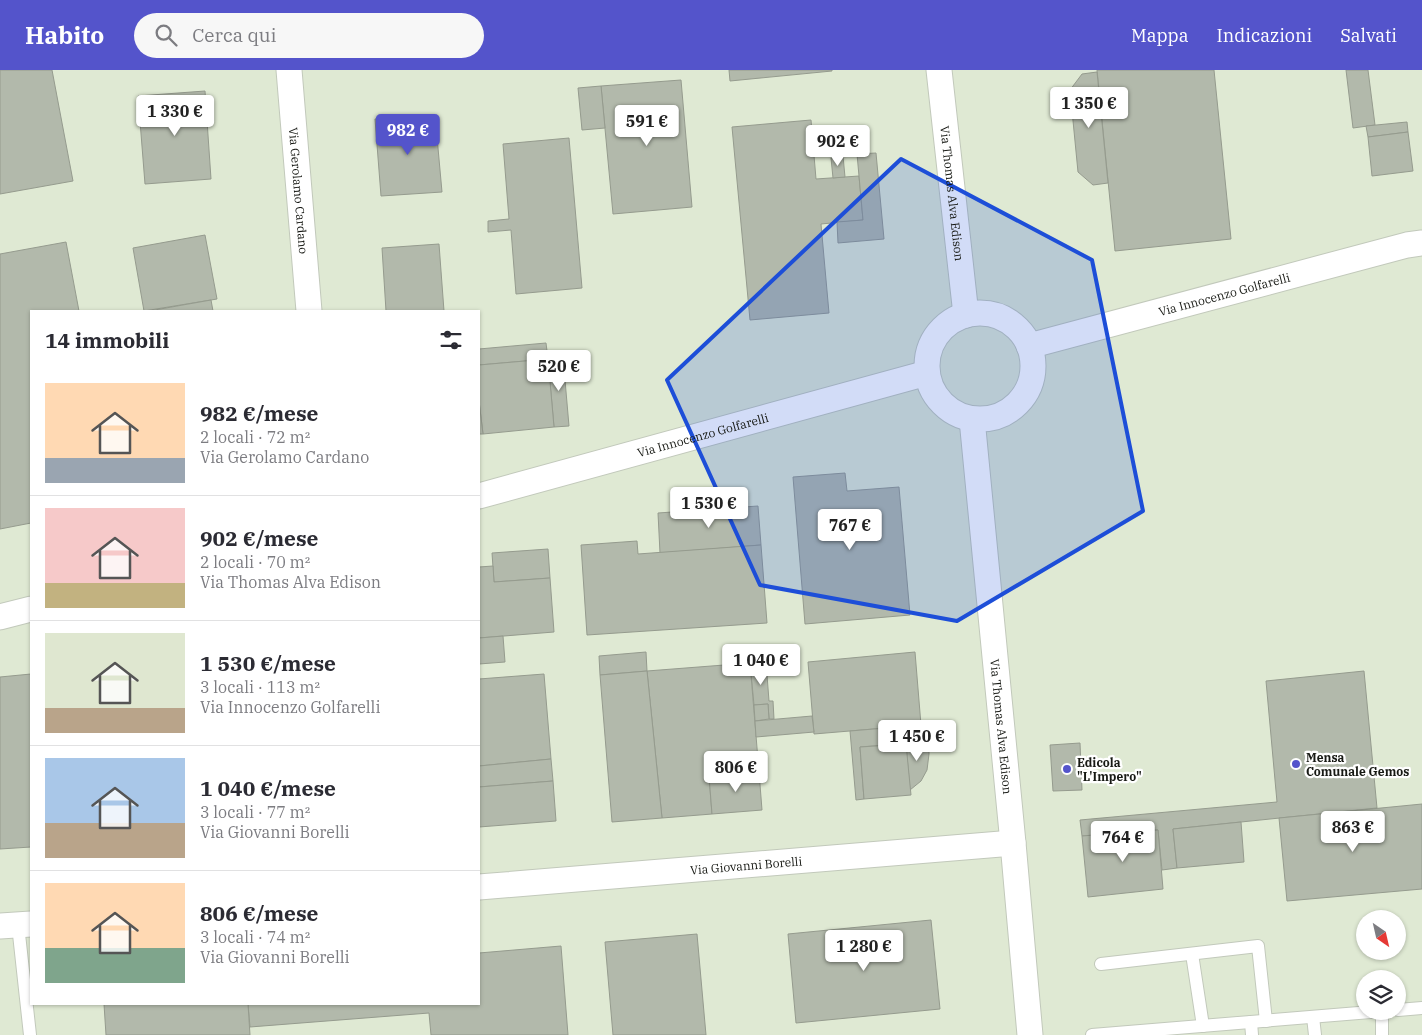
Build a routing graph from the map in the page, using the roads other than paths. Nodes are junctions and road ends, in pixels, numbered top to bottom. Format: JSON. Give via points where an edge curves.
{"nodes":[{"id":1,"x":289,"y":70,"type":"edge"},
{"id":2,"x":939,"y":70,"type":"edge"},
{"id":3,"x":1422,"y":243,"type":"edge"},
{"id":4,"x":309,"y":310,"type":"edge"},
{"id":5,"x":966,"y":315,"type":"junction"},
{"id":6,"x":1029,"y":346,"type":"junction"},
{"id":7,"x":927,"y":373,"type":"junction"},
{"id":8,"x":972,"y":419,"type":"junction"},
{"id":9,"x":480,"y":496,"type":"edge"},
{"id":10,"x":30,"y":609,"type":"edge"},
{"id":11,"x":0,"y":616,"type":"edge"},
{"id":12,"x":1013,"y":843,"type":"junction"},
{"id":13,"x":480,"y":887,"type":"edge"},
{"id":14,"x":16,"y":925,"type":"edge"},
{"id":15,"x":1192,"y":954,"type":"junction"},
{"id":16,"x":1101,"y":964,"type":"dead end"},
{"id":17,"x":1422,"y":1008,"type":"edge"},
{"id":18,"x":1406,"y":1009,"type":"edge"},
{"id":19,"x":1356,"y":1013,"type":"edge"},
{"id":20,"x":1313,"y":1017,"type":"junction"},
{"id":21,"x":1382,"y":1020,"type":"edge"},
{"id":22,"x":1266,"y":1021,"type":"junction"},
{"id":23,"x":1203,"y":1026,"type":"junction"},
{"id":24,"x":1251,"y":1029,"type":"edge"},
{"id":25,"x":1185,"y":1031,"type":"edge"},
{"id":26,"x":1117,"y":1034,"type":"edge"},
{"id":27,"x":30,"y":1035,"type":"edge"},
{"id":28,"x":1030,"y":1035,"type":"edge"},
{"id":29,"x":1092,"y":1035,"type":"edge"},
{"id":30,"x":1315,"y":1035,"type":"edge"},
{"id":31,"x":1382,"y":1035,"type":"edge"}],
"edges":[{"from":1,"to":4,"type":"street","name":"Via Gerolamo Cardano"},
{"from":2,"to":5,"type":"street","name":"Via Thomas Alva Edison"},
{"from":3,"to":6,"type":"street","name":"Via Innocenzo Golfarelli"},
{"from":5,"to":6,"type":"street","via":[[981,313],[1010,322]]},
{"from":5,"to":7,"type":"street","via":[[940,331],[927,358]]},
{"from":6,"to":8,"type":"street","via":[[1032,378],[1026,393],[1003,414],[988,419]]},
{"from":7,"to":8,"type":"street","via":[[941,403],[955,414]]},
{"from":7,"to":9,"type":"street","name":"Via Innocenzo Golfarelli"},
{"from":8,"to":12,"type":"street","name":"Via Thomas Alva Edison"},
{"from":10,"to":11,"type":"street"},
{"from":12,"to":13,"type":"street","name":"Via Giovanni Borelli"},
{"from":12,"to":28,"type":"street","name":"Via Thomas Alva Edison"},
{"from":14,"to":27,"type":"lane"},
{"from":15,"to":16,"type":"lane"},
{"from":15,"to":22,"type":"lane","via":[[1258,946]]},
{"from":15,"to":23,"type":"lane"},
{"from":17,"to":18,"type":"lane"},
{"from":19,"to":20,"type":"lane"},
{"from":20,"to":22,"type":"lane"},
{"from":20,"to":30,"type":"lane"},
{"from":21,"to":31,"type":"lane"},
{"from":22,"to":24,"type":"lane"},
{"from":23,"to":24,"type":"lane"},
{"from":23,"to":25,"type":"lane"},
{"from":25,"to":26,"type":"lane"},
{"from":26,"to":29,"type":"lane"}]}
